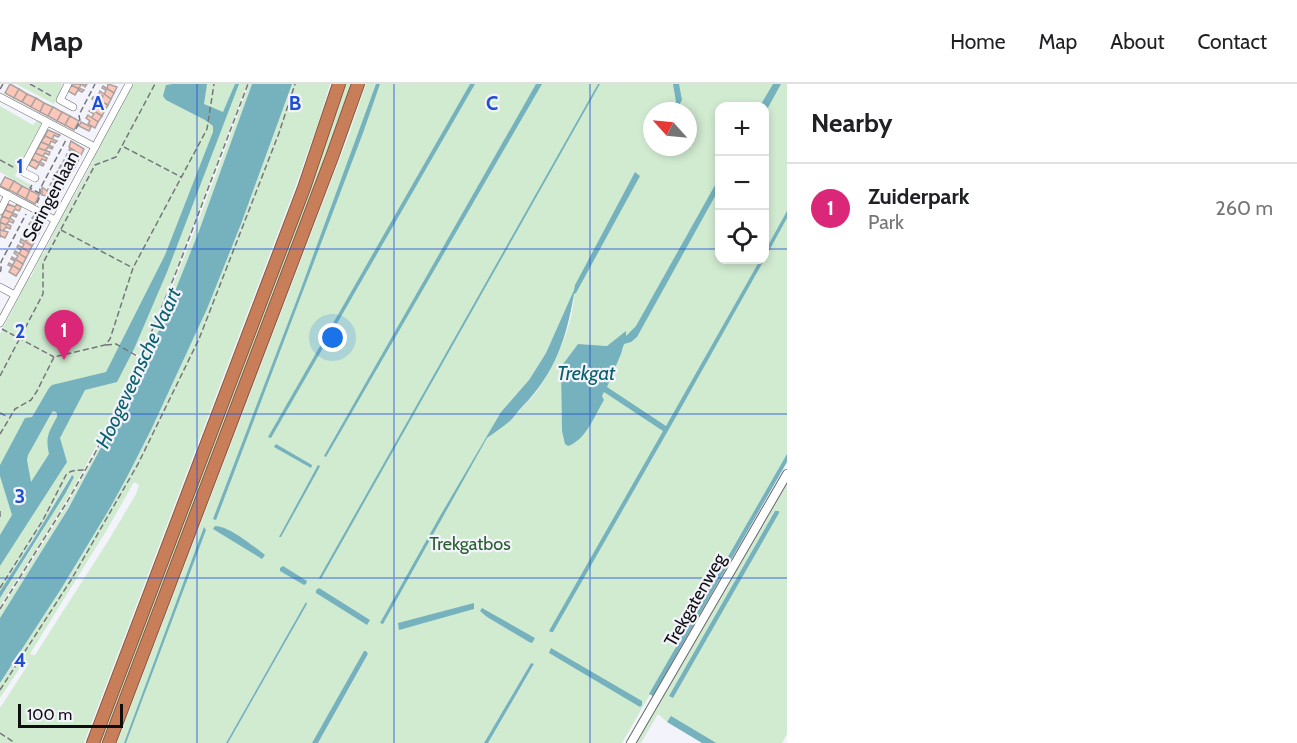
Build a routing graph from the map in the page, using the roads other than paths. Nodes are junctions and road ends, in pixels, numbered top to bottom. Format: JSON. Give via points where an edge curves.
{"nodes":[{"id":1,"x":68,"y":84,"type":"edge"},
{"id":2,"x":129,"y":84,"type":"edge"},
{"id":3,"x":339,"y":84,"type":"edge"},
{"id":4,"x":358,"y":84,"type":"edge"},
{"id":5,"x":0,"y":97,"type":"edge"},
{"id":6,"x":73,"y":107,"type":"dead end"},
{"id":7,"x":47,"y":122,"type":"junction"},
{"id":8,"x":94,"y":147,"type":"junction"},
{"id":9,"x":35,"y":178,"type":"road end"},
{"id":10,"x":0,"y":191,"type":"edge"},
{"id":11,"x":8,"y":195,"type":"junction"},
{"id":12,"x":0,"y":211,"type":"edge"},
{"id":13,"x":55,"y":220,"type":"junction"},
{"id":14,"x":0,"y":287,"type":"edge"},
{"id":15,"x":15,"y":295,"type":"junction"},
{"id":16,"x":0,"y":323,"type":"edge"},
{"id":17,"x":787,"y":474,"type":"edge"},
{"id":18,"x":93,"y":743,"type":"edge"},
{"id":19,"x":109,"y":743,"type":"edge"},
{"id":20,"x":631,"y":743,"type":"edge"}],
"edges":[{"from":1,"to":6,"type":"street","via":[[60,100]]},
{"from":2,"to":8,"type":"street","name":"Seringenlaan"},
{"from":3,"to":18,"type":"highway","via":[[289,229]]},
{"from":4,"to":19,"type":"highway"},
{"from":5,"to":7,"type":"street"},
{"from":7,"to":8,"type":"street"},
{"from":7,"to":9,"type":"street","via":[[21,171]]},
{"from":8,"to":13,"type":"street","name":"Seringenlaan"},
{"from":10,"to":11,"type":"street"},
{"from":11,"to":12,"type":"street"},
{"from":11,"to":13,"type":"street"},
{"from":13,"to":15,"type":"street","name":"Seringenlaan"},
{"from":14,"to":15,"type":"street"},
{"from":15,"to":16,"type":"street","name":"Seringenlaan"},
{"from":17,"to":20,"type":"street","name":"Trekgatenweg"}]}
